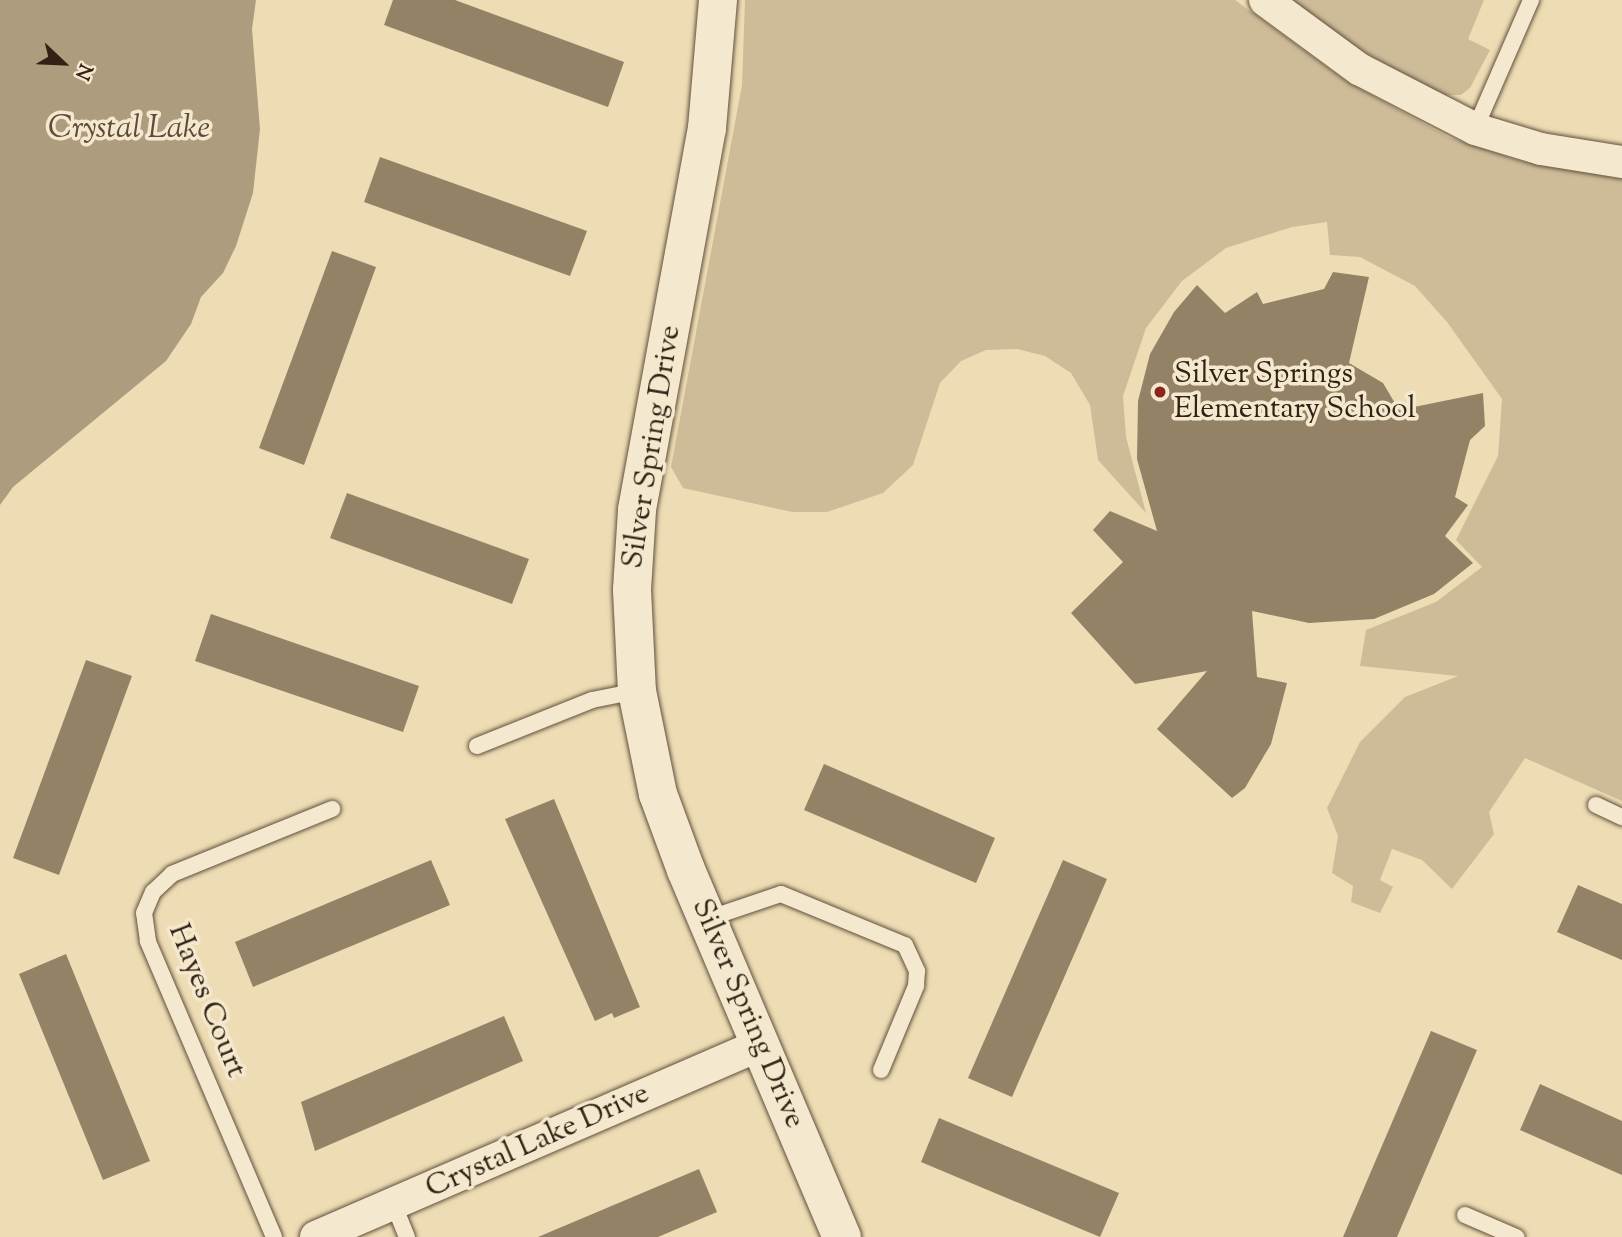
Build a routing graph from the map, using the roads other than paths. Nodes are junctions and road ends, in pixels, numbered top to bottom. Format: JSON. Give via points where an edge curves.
{"nodes":[{"id":1,"x":718,"y":0,"type":"edge"},
{"id":2,"x":1265,"y":0,"type":"edge"},
{"id":3,"x":1531,"y":0,"type":"edge"},
{"id":4,"x":1475,"y":129,"type":"junction"},
{"id":5,"x":1622,"y":162,"type":"edge"},
{"id":6,"x":637,"y":691,"type":"junction"},
{"id":7,"x":477,"y":746,"type":"dead end"},
{"id":8,"x":1596,"y":805,"type":"dead end"},
{"id":9,"x":332,"y":809,"type":"dead end"},
{"id":10,"x":1622,"y":817,"type":"edge"},
{"id":11,"x":707,"y":919,"type":"junction"},
{"id":12,"x":760,"y":1045,"type":"junction"},
{"id":13,"x":881,"y":1070,"type":"dead end"},
{"id":14,"x":394,"y":1205,"type":"junction"},
{"id":15,"x":1465,"y":1215,"type":"dead end"},
{"id":16,"x":274,"y":1237,"type":"edge"},
{"id":17,"x":316,"y":1237,"type":"edge"},
{"id":18,"x":407,"y":1237,"type":"edge"},
{"id":19,"x":842,"y":1237,"type":"edge"},
{"id":20,"x":1516,"y":1237,"type":"edge"}],
"edges":[{"from":1,"to":6,"type":"street","name":"Silver Spring Drive","via":[[707,128],[637,510],[632,590]]},
{"from":2,"to":4,"type":"street","via":[[1359,69]]},
{"from":3,"to":4,"type":"lane"},
{"from":4,"to":5,"type":"street","via":[[1541,149]]},
{"from":6,"to":7,"type":"lane","via":[[592,699]]},
{"from":6,"to":11,"type":"street","name":"Silver Spring Drive","via":[[658,794]]},
{"from":8,"to":10,"type":"lane"},
{"from":9,"to":16,"type":"lane","name":"Hayes Court","via":[[172,874],[153,892],[144,914],[148,941]]},
{"from":11,"to":12,"type":"street","name":"Silver Spring Drive"},
{"from":11,"to":13,"type":"lane","via":[[781,894],[905,946],[917,971],[916,986]]},
{"from":12,"to":14,"type":"street","name":"Crystal Lake Drive"},
{"from":12,"to":19,"type":"street","name":"Silver Spring Drive"},
{"from":14,"to":17,"type":"street","name":"Crystal Lake Drive"},
{"from":14,"to":18,"type":"lane"},
{"from":15,"to":20,"type":"lane"}]}
